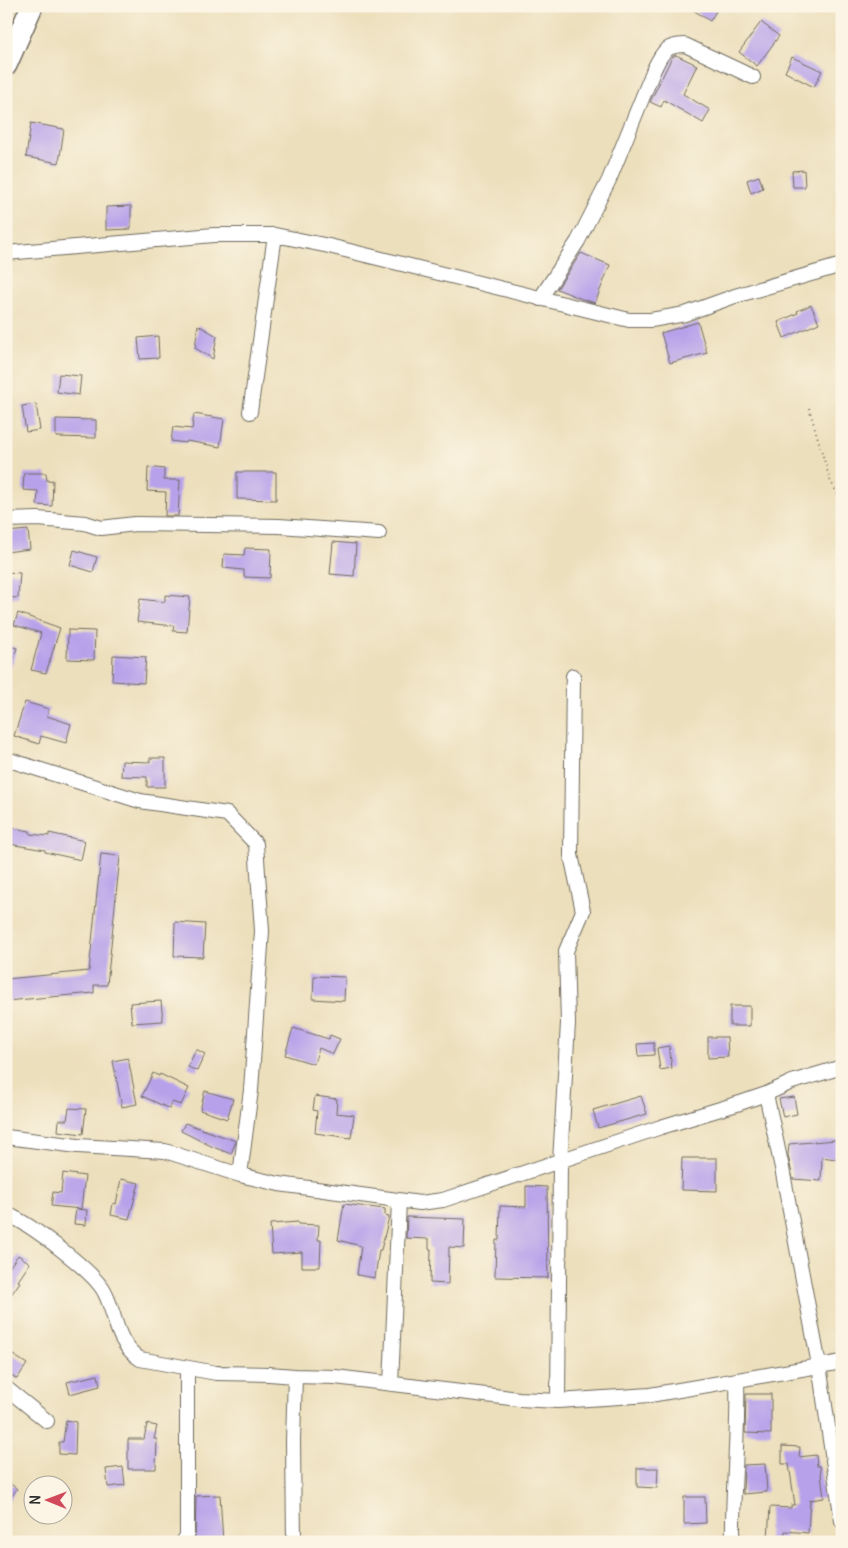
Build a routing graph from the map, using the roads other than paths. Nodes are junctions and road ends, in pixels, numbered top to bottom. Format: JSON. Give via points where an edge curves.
{"nodes":[{"id":1,"x":32,"y":6,"type":"edge"},
{"id":2,"x":6,"y":65,"type":"edge"},
{"id":3,"x":753,"y":77,"type":"dead end"},
{"id":4,"x":275,"y":235,"type":"junction"},
{"id":5,"x":6,"y":253,"type":"edge"},
{"id":6,"x":842,"y":265,"type":"edge"},
{"id":7,"x":540,"y":299,"type":"junction"},
{"id":8,"x":250,"y":412,"type":"dead end"},
{"id":9,"x":6,"y":520,"type":"edge"},
{"id":10,"x":379,"y":533,"type":"dead end"},
{"id":11,"x":573,"y":676,"type":"dead end"},
{"id":12,"x":6,"y":759,"type":"edge"},
{"id":13,"x":842,"y":1067,"type":"edge"},
{"id":14,"x":766,"y":1094,"type":"junction"},
{"id":15,"x":6,"y":1137,"type":"edge"},
{"id":16,"x":560,"y":1162,"type":"junction"},
{"id":17,"x":240,"y":1175,"type":"junction"},
{"id":18,"x":399,"y":1201,"type":"junction"},
{"id":19,"x":6,"y":1214,"type":"edge"},
{"id":20,"x":842,"y":1362,"type":"edge"},
{"id":21,"x":819,"y":1365,"type":"junction"},
{"id":22,"x":188,"y":1368,"type":"junction"},
{"id":23,"x":295,"y":1376,"type":"junction"},
{"id":24,"x":737,"y":1381,"type":"junction"},
{"id":25,"x":390,"y":1384,"type":"junction"},
{"id":26,"x":6,"y":1388,"type":"edge"},
{"id":27,"x":558,"y":1401,"type":"junction"},
{"id":28,"x":47,"y":1420,"type":"dead end"},
{"id":29,"x":842,"y":1521,"type":"edge"},
{"id":30,"x":183,"y":1542,"type":"edge"},
{"id":31,"x":294,"y":1542,"type":"edge"},
{"id":32,"x":733,"y":1542,"type":"edge"}],
"edges":[{"from":1,"to":2,"type":"highway"},
{"from":3,"to":7,"type":"street","via":[[685,45],[662,52],[609,180],[578,242]]},
{"from":4,"to":5,"type":"street","via":[[214,235]]},
{"from":4,"to":7,"type":"street"},
{"from":4,"to":8,"type":"street"},
{"from":6,"to":7,"type":"street","via":[[684,314],[651,320],[629,320]]},
{"from":9,"to":10,"type":"street","via":[[57,520],[101,528],[136,524],[279,526]]},
{"from":11,"to":16,"type":"street","via":[[571,855],[583,911],[566,951],[568,1023]]},
{"from":12,"to":17,"type":"street","via":[[140,801],[227,814],[256,844],[262,931],[252,1090]]},
{"from":13,"to":14,"type":"street","via":[[792,1082]]},
{"from":14,"to":16,"type":"street"},
{"from":14,"to":21,"type":"street"},
{"from":15,"to":17,"type":"street","via":[[78,1146],[164,1151]]},
{"from":16,"to":18,"type":"street","via":[[443,1200]]},
{"from":16,"to":27,"type":"street"},
{"from":17,"to":18,"type":"street","via":[[279,1184]]},
{"from":18,"to":25,"type":"street"},
{"from":19,"to":22,"type":"street","via":[[36,1231],[93,1277],[104,1292],[130,1352],[140,1359]]},
{"from":20,"to":21,"type":"street"},
{"from":21,"to":24,"type":"street"},
{"from":21,"to":29,"type":"street"},
{"from":22,"to":23,"type":"street","via":[[216,1373]]},
{"from":22,"to":30,"type":"street","via":[[186,1536]]},
{"from":23,"to":25,"type":"street"},
{"from":23,"to":31,"type":"street","via":[[292,1440]]},
{"from":24,"to":27,"type":"street","via":[[650,1396]]},
{"from":24,"to":32,"type":"street"},
{"from":25,"to":27,"type":"street"},
{"from":26,"to":28,"type":"street"}]}
